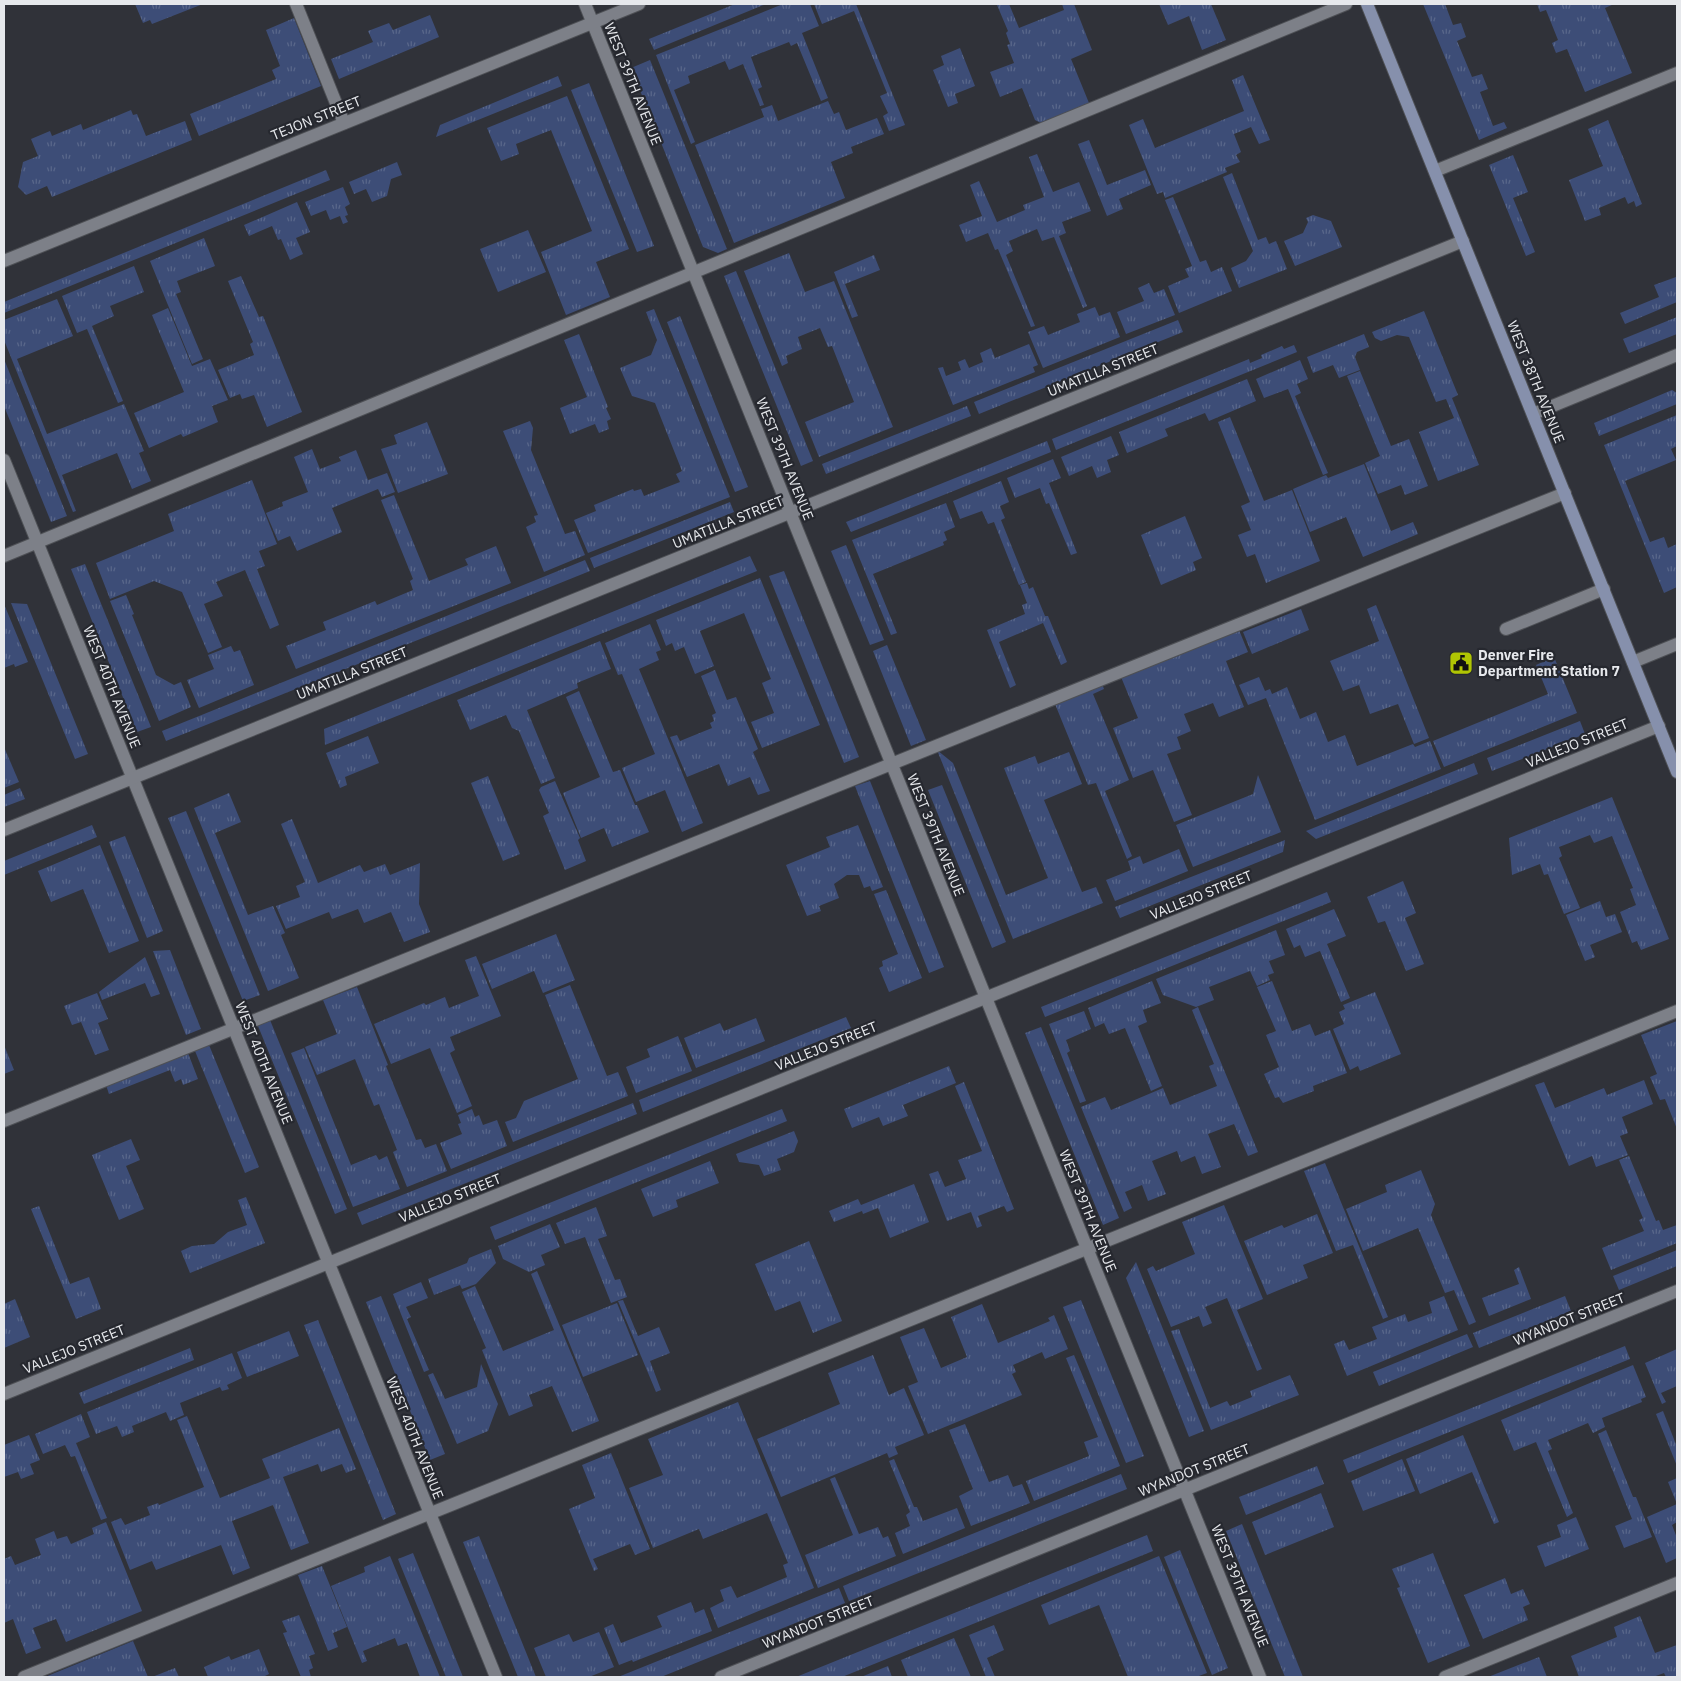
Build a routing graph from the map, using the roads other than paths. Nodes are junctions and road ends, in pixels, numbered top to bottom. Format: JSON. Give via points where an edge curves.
{"nodes":[{"id":1,"x":296,"y":4,"type":"edge"},
{"id":2,"x":585,"y":4,"type":"edge"},
{"id":3,"x":639,"y":4,"type":"edge"},
{"id":4,"x":1346,"y":4,"type":"edge"},
{"id":5,"x":1367,"y":4,"type":"edge"},
{"id":6,"x":592,"y":23,"type":"junction"},
{"id":7,"x":1677,"y":73,"type":"edge"},
{"id":8,"x":344,"y":123,"type":"junction"},
{"id":9,"x":1435,"y":171,"type":"junction"},
{"id":10,"x":1463,"y":241,"type":"junction"},
{"id":11,"x":4,"y":261,"type":"edge"},
{"id":12,"x":693,"y":272,"type":"junction"},
{"id":13,"x":1677,"y":356,"type":"edge"},
{"id":14,"x":1533,"y":414,"type":"junction"},
{"id":15,"x":4,"y":460,"type":"edge"},
{"id":16,"x":1565,"y":493,"type":"junction"},
{"id":17,"x":790,"y":513,"type":"junction"},
{"id":18,"x":37,"y":542,"type":"junction"},
{"id":19,"x":4,"y":556,"type":"edge"},
{"id":20,"x":1604,"y":589,"type":"junction"},
{"id":21,"x":1506,"y":629,"type":"dead end"},
{"id":22,"x":1677,"y":644,"type":"edge"},
{"id":23,"x":1633,"y":662,"type":"junction"},
{"id":24,"x":1659,"y":726,"type":"junction"},
{"id":25,"x":891,"y":764,"type":"junction"},
{"id":26,"x":1677,"y":772,"type":"edge"},
{"id":27,"x":133,"y":778,"type":"junction"},
{"id":28,"x":4,"y":830,"type":"edge"},
{"id":29,"x":986,"y":998,"type":"junction"},
{"id":30,"x":1677,"y":1011,"type":"edge"},
{"id":31,"x":234,"y":1028,"type":"junction"},
{"id":32,"x":4,"y":1121,"type":"edge"},
{"id":33,"x":1087,"y":1248,"type":"junction"},
{"id":34,"x":328,"y":1263,"type":"junction"},
{"id":35,"x":1677,"y":1291,"type":"edge"},
{"id":36,"x":4,"y":1394,"type":"edge"},
{"id":37,"x":1185,"y":1490,"type":"junction"},
{"id":38,"x":430,"y":1514,"type":"junction"},
{"id":39,"x":1677,"y":1583,"type":"edge"},
{"id":40,"x":24,"y":1677,"type":"edge"},
{"id":41,"x":496,"y":1677,"type":"edge"},
{"id":42,"x":721,"y":1677,"type":"edge"},
{"id":43,"x":1260,"y":1677,"type":"edge"},
{"id":44,"x":1445,"y":1677,"type":"edge"}],
"edges":[{"from":1,"to":8,"type":"street"},
{"from":2,"to":6,"type":"street","name":"WEST 39TH AVENUE"},
{"from":3,"to":6,"type":"street","name":"TEJON STREET"},
{"from":4,"to":12,"type":"street"},
{"from":5,"to":9,"type":"main road","name":"WEST 38TH AVENUE"},
{"from":6,"to":8,"type":"street","name":"TEJON STREET"},
{"from":6,"to":12,"type":"street","name":"WEST 39TH AVENUE"},
{"from":7,"to":9,"type":"street"},
{"from":8,"to":11,"type":"street","name":"TEJON STREET"},
{"from":9,"to":10,"type":"main road","name":"WEST 38TH AVENUE"},
{"from":10,"to":14,"type":"main road","name":"WEST 38TH AVENUE"},
{"from":10,"to":17,"type":"street","name":"UMATILLA STREET"},
{"from":12,"to":17,"type":"street","name":"WEST 39TH AVENUE"},
{"from":12,"to":18,"type":"street"},
{"from":13,"to":14,"type":"street"},
{"from":14,"to":16,"type":"main road","name":"WEST 38TH AVENUE"},
{"from":15,"to":18,"type":"street","name":"WEST 40TH AVENUE"},
{"from":16,"to":20,"type":"main road","name":"WEST 38TH AVENUE"},
{"from":16,"to":25,"type":"street"},
{"from":17,"to":25,"type":"street","name":"WEST 39TH AVENUE"},
{"from":17,"to":27,"type":"street","name":"UMATILLA STREET"},
{"from":18,"to":19,"type":"street"},
{"from":18,"to":27,"type":"street","name":"WEST 40TH AVENUE"},
{"from":20,"to":21,"type":"street"},
{"from":20,"to":23,"type":"main road","name":"WEST 38TH AVENUE"},
{"from":22,"to":23,"type":"street"},
{"from":23,"to":24,"type":"main road","name":"WEST 38TH AVENUE"},
{"from":24,"to":26,"type":"main road","name":"WEST 38TH AVENUE"},
{"from":24,"to":29,"type":"street","name":"VALLEJO STREET"},
{"from":25,"to":29,"type":"street","name":"WEST 39TH AVENUE"},
{"from":25,"to":31,"type":"street"},
{"from":27,"to":28,"type":"street","name":"UMATILLA STREET"},
{"from":27,"to":31,"type":"street","name":"WEST 40TH AVENUE"},
{"from":29,"to":33,"type":"street","name":"WEST 39TH AVENUE"},
{"from":29,"to":34,"type":"street","name":"VALLEJO STREET"},
{"from":30,"to":33,"type":"street"},
{"from":31,"to":32,"type":"street"},
{"from":31,"to":34,"type":"street","name":"WEST 40TH AVENUE"},
{"from":33,"to":37,"type":"street","name":"WEST 39TH AVENUE"},
{"from":33,"to":38,"type":"street"},
{"from":34,"to":36,"type":"street","name":"VALLEJO STREET"},
{"from":34,"to":38,"type":"street","name":"WEST 40TH AVENUE"},
{"from":35,"to":37,"type":"street","name":"WYANDOT STREET"},
{"from":37,"to":42,"type":"street","name":"WYANDOT STREET"},
{"from":37,"to":43,"type":"street","name":"WEST 39TH AVENUE"},
{"from":38,"to":40,"type":"street"},
{"from":38,"to":41,"type":"street","name":"WEST 40TH AVENUE"},
{"from":39,"to":44,"type":"street"}]}
